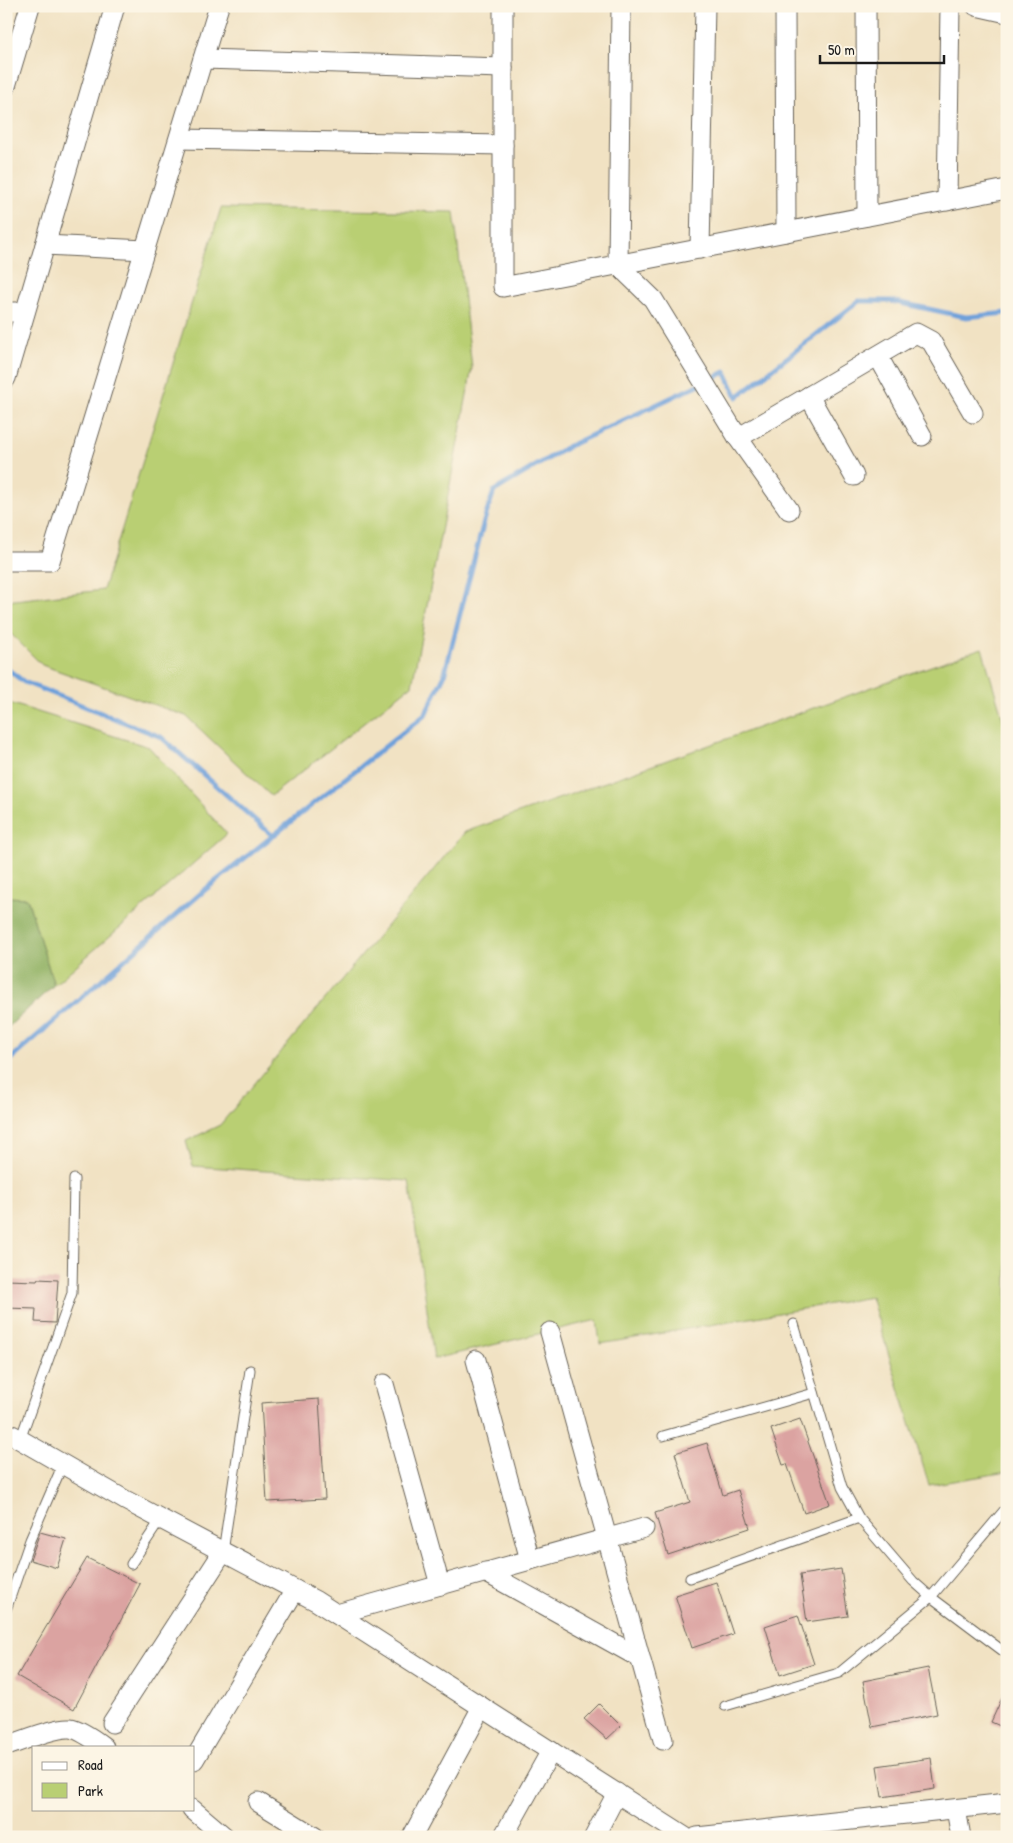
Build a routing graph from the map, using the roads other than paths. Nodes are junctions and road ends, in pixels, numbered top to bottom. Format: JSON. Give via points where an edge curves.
{"nodes":[{"id":1,"x":30,"y":6,"type":"edge"},
{"id":2,"x":115,"y":6,"type":"edge"},
{"id":3,"x":219,"y":6,"type":"edge"},
{"id":4,"x":503,"y":6,"type":"edge"},
{"id":5,"x":621,"y":6,"type":"edge"},
{"id":6,"x":705,"y":6,"type":"edge"},
{"id":7,"x":785,"y":6,"type":"edge"},
{"id":8,"x":866,"y":6,"type":"edge"},
{"id":9,"x":950,"y":6,"type":"edge"},
{"id":10,"x":976,"y":6,"type":"edge"},
{"id":11,"x":1007,"y":14,"type":"edge"},
{"id":12,"x":203,"y":59,"type":"junction"},
{"id":13,"x":503,"y":68,"type":"junction"},
{"id":14,"x":6,"y":86,"type":"edge"},
{"id":15,"x":179,"y":139,"type":"junction"},
{"id":16,"x":503,"y":145,"type":"junction"},
{"id":17,"x":1007,"y":189,"type":"edge"},
{"id":18,"x":947,"y":200,"type":"junction"},
{"id":19,"x":866,"y":216,"type":"junction"},
{"id":20,"x":786,"y":232,"type":"junction"},
{"id":21,"x":45,"y":245,"type":"junction"},
{"id":22,"x":700,"y":249,"type":"junction"},
{"id":23,"x":145,"y":250,"type":"junction"},
{"id":24,"x":618,"y":265,"type":"junction"},
{"id":25,"x":6,"y":312,"type":"edge"},
{"id":26,"x":25,"y":312,"type":"junction"},
{"id":27,"x":878,"y":356,"type":"junction"},
{"id":28,"x":6,"y":378,"type":"edge"},
{"id":29,"x":809,"y":396,"type":"junction"},
{"id":30,"x":973,"y":413,"type":"dead end"},
{"id":31,"x":922,"y":436,"type":"dead end"},
{"id":32,"x":738,"y":438,"type":"junction"},
{"id":33,"x":854,"y":476,"type":"dead end"},
{"id":34,"x":789,"y":510,"type":"dead end"},
{"id":35,"x":6,"y":561,"type":"edge"},
{"id":36,"x":74,"y":1179,"type":"dead end"},
{"id":37,"x":794,"y":1324,"type":"dead end"},
{"id":38,"x":550,"y":1332,"type":"dead end"},
{"id":39,"x":476,"y":1360,"type":"dead end"},
{"id":40,"x":250,"y":1370,"type":"dead end"},
{"id":41,"x":384,"y":1384,"type":"dead end"},
{"id":42,"x":814,"y":1393,"type":"junction"},
{"id":43,"x":663,"y":1436,"type":"dead end"},
{"id":44,"x":13,"y":1437,"type":"edge"},
{"id":45,"x":63,"y":1464,"type":"junction"},
{"id":46,"x":1007,"y":1507,"type":"edge"},
{"id":47,"x":859,"y":1518,"type":"junction"},
{"id":48,"x":161,"y":1519,"type":"junction"},
{"id":49,"x":644,"y":1528,"type":"dead end"},
{"id":50,"x":608,"y":1538,"type":"junction"},
{"id":51,"x":223,"y":1552,"type":"junction"},
{"id":52,"x":530,"y":1560,"type":"junction"},
{"id":53,"x":131,"y":1564,"type":"dead end"},
{"id":54,"x":484,"y":1572,"type":"junction"},
{"id":55,"x":690,"y":1578,"type":"dead end"},
{"id":56,"x":440,"y":1585,"type":"junction"},
{"id":57,"x":295,"y":1590,"type":"junction"},
{"id":58,"x":931,"y":1597,"type":"junction"},
{"id":59,"x":6,"y":1610,"type":"edge"},
{"id":60,"x":336,"y":1614,"type":"junction"},
{"id":61,"x":1007,"y":1654,"type":"edge"},
{"id":62,"x":640,"y":1658,"type":"junction"},
{"id":63,"x":726,"y":1706,"type":"dead end"},
{"id":64,"x":482,"y":1707,"type":"junction"},
{"id":65,"x":112,"y":1723,"type":"dead end"},
{"id":66,"x":663,"y":1740,"type":"dead end"},
{"id":67,"x":10,"y":1745,"type":"dead end"},
{"id":68,"x":103,"y":1746,"type":"edge"},
{"id":69,"x":552,"y":1751,"type":"junction"},
{"id":70,"x":195,"y":1758,"type":"edge"},
{"id":71,"x":617,"y":1793,"type":"junction"},
{"id":72,"x":258,"y":1802,"type":"dead end"},
{"id":73,"x":1007,"y":1802,"type":"edge"},
{"id":74,"x":956,"y":1809,"type":"junction"},
{"id":75,"x":193,"y":1810,"type":"edge"},
{"id":76,"x":705,"y":1836,"type":"edge"},
{"id":77,"x":225,"y":1837,"type":"edge"},
{"id":78,"x":315,"y":1837,"type":"edge"},
{"id":79,"x":412,"y":1837,"type":"edge"},
{"id":80,"x":503,"y":1837,"type":"edge"},
{"id":81,"x":594,"y":1837,"type":"edge"},
{"id":82,"x":685,"y":1837,"type":"edge"},
{"id":83,"x":961,"y":1837,"type":"edge"}],
"edges":[{"from":1,"to":14,"type":"street"},
{"from":2,"to":21,"type":"street"},
{"from":3,"to":12,"type":"street"},
{"from":4,"to":13,"type":"street"},
{"from":5,"to":24,"type":"street"},
{"from":6,"to":22,"type":"street"},
{"from":7,"to":20,"type":"street"},
{"from":8,"to":19,"type":"street"},
{"from":9,"to":18,"type":"street"},
{"from":10,"to":11,"type":"street"},
{"from":12,"to":13,"type":"street"},
{"from":12,"to":15,"type":"street"},
{"from":13,"to":16,"type":"street"},
{"from":15,"to":16,"type":"street"},
{"from":15,"to":23,"type":"street"},
{"from":16,"to":24,"type":"street","via":[[503,287]]},
{"from":17,"to":18,"type":"street"},
{"from":18,"to":19,"type":"street"},
{"from":19,"to":20,"type":"street"},
{"from":20,"to":22,"type":"street"},
{"from":21,"to":23,"type":"street"},
{"from":21,"to":26,"type":"street"},
{"from":22,"to":24,"type":"street"},
{"from":23,"to":35,"type":"street","via":[[50,561]]},
{"from":24,"to":32,"type":"street","via":[[653,299]]},
{"from":25,"to":26,"type":"street"},
{"from":26,"to":28,"type":"street"},
{"from":27,"to":29,"type":"street"},
{"from":27,"to":30,"type":"street","via":[[916,333],[931,341]]},
{"from":27,"to":31,"type":"street"},
{"from":29,"to":32,"type":"street"},
{"from":29,"to":33,"type":"street"},
{"from":32,"to":34,"type":"street"},
{"from":36,"to":44,"type":"lane","via":[[72,1293]]},
{"from":37,"to":42,"type":"lane"},
{"from":38,"to":50,"type":"street"},
{"from":39,"to":52,"type":"street"},
{"from":40,"to":51,"type":"lane"},
{"from":41,"to":56,"type":"street"},
{"from":42,"to":43,"type":"lane"},
{"from":42,"to":47,"type":"lane","via":[[842,1487]]},
{"from":44,"to":45,"type":"street"},
{"from":45,"to":48,"type":"street"},
{"from":45,"to":59,"type":"lane","via":[[30,1540]]},
{"from":46,"to":58,"type":"lane"},
{"from":47,"to":55,"type":"lane"},
{"from":47,"to":58,"type":"lane","via":[[913,1581]]},
{"from":48,"to":51,"type":"street"},
{"from":48,"to":53,"type":"lane"},
{"from":49,"to":50,"type":"street"},
{"from":50,"to":52,"type":"street"},
{"from":50,"to":62,"type":"street"},
{"from":51,"to":57,"type":"street"},
{"from":51,"to":65,"type":"street"},
{"from":52,"to":54,"type":"street"},
{"from":54,"to":56,"type":"street"},
{"from":54,"to":62,"type":"street"},
{"from":56,"to":60,"type":"street"},
{"from":57,"to":60,"type":"street"},
{"from":57,"to":70,"type":"street"},
{"from":58,"to":61,"type":"lane"},
{"from":58,"to":63,"type":"lane","via":[[839,1673]]},
{"from":60,"to":64,"type":"street"},
{"from":62,"to":66,"type":"street"},
{"from":64,"to":69,"type":"street"},
{"from":64,"to":79,"type":"street"},
{"from":67,"to":68,"type":"street","via":[[70,1728]]},
{"from":69,"to":71,"type":"street"},
{"from":69,"to":80,"type":"street"},
{"from":71,"to":81,"type":"street"},
{"from":71,"to":82,"type":"street"},
{"from":72,"to":78,"type":"street"},
{"from":73,"to":74,"type":"street"},
{"from":74,"to":76,"type":"street"},
{"from":74,"to":83,"type":"street"},
{"from":75,"to":77,"type":"street"}]}
